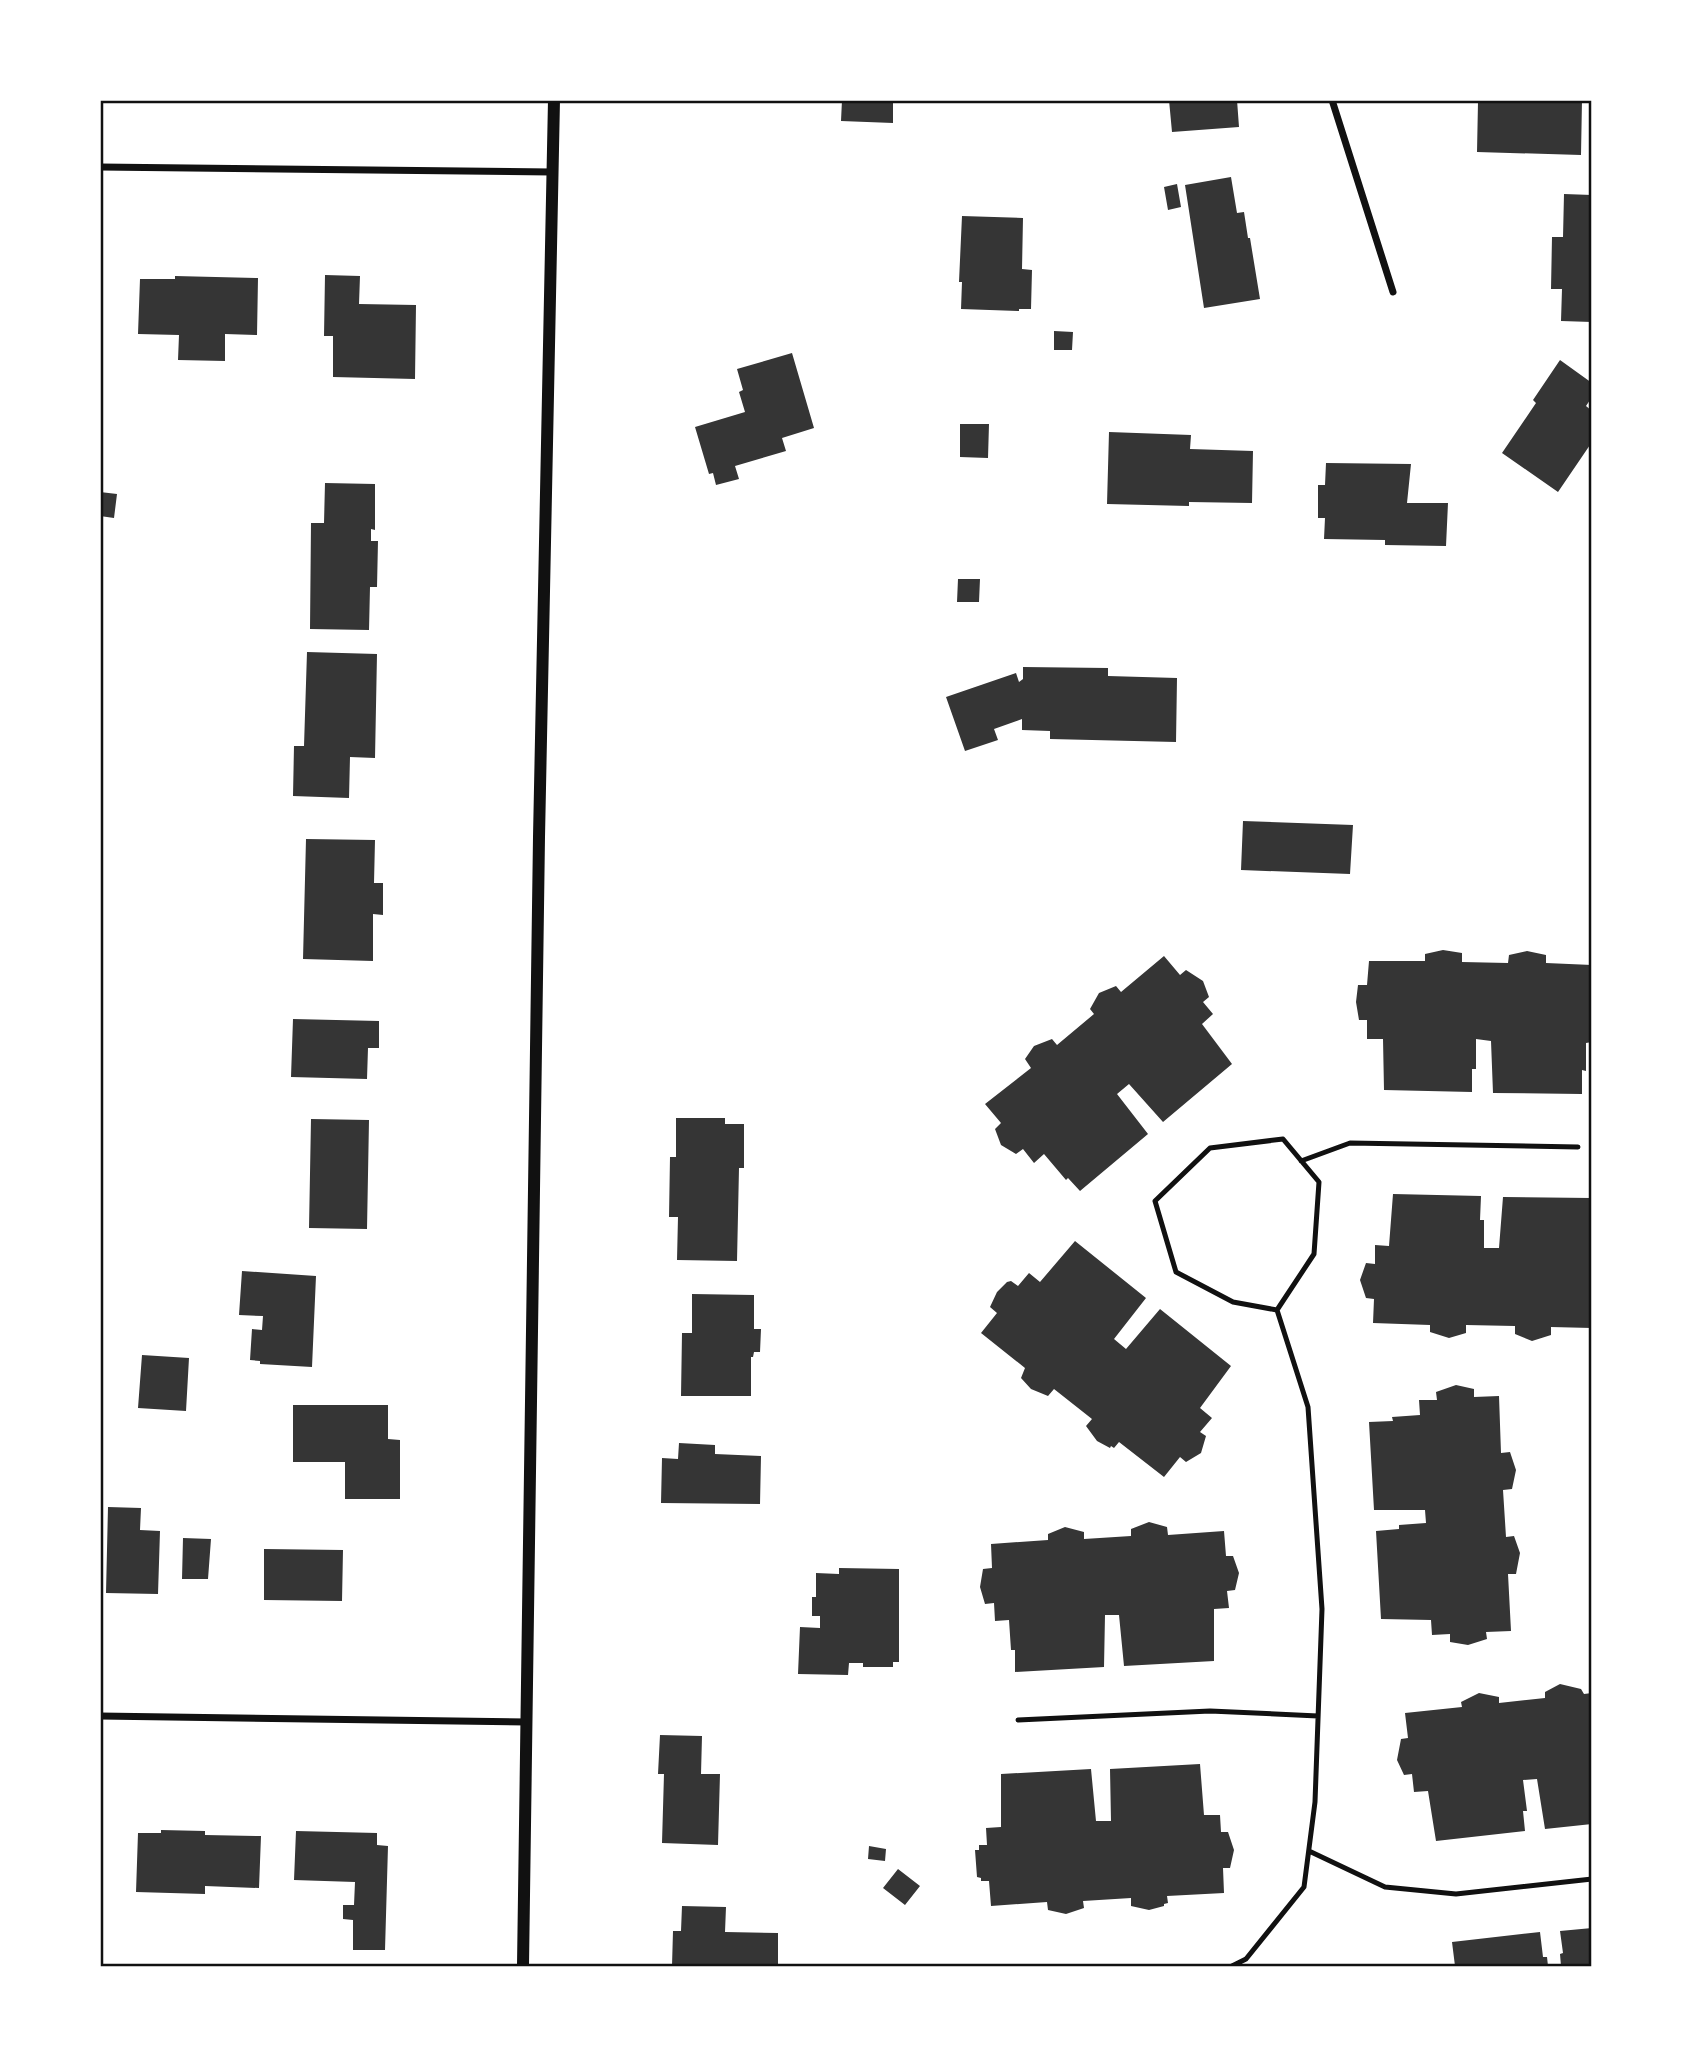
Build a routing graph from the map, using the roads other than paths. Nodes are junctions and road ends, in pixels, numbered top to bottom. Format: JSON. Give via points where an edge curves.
{"nodes":[{"id":1,"x":554,"y":100,"type":"edge"},
{"id":2,"x":1332,"y":100,"type":"edge"},
{"id":3,"x":100,"y":167,"type":"edge"},
{"id":4,"x":552,"y":172,"type":"junction"},
{"id":5,"x":1393,"y":292,"type":"dead end"},
{"id":6,"x":1578,"y":1147,"type":"dead end"},
{"id":7,"x":1301,"y":1161,"type":"junction"},
{"id":8,"x":1277,"y":1310,"type":"junction"},
{"id":9,"x":100,"y":1716,"type":"edge"},
{"id":10,"x":1318,"y":1716,"type":"junction"},
{"id":11,"x":1018,"y":1720,"type":"dead end"},
{"id":12,"x":527,"y":1722,"type":"junction"},
{"id":13,"x":1309,"y":1851,"type":"junction"},
{"id":14,"x":1592,"y":1879,"type":"edge"},
{"id":15,"x":523,"y":1966,"type":"edge"},
{"id":16,"x":1232,"y":1966,"type":"edge"}],
"edges":[{"from":1,"to":4,"type":"street"},
{"from":2,"to":5,"type":"street"},
{"from":3,"to":4,"type":"street"},
{"from":4,"to":12,"type":"street"},
{"from":6,"to":7,"type":"lane","via":[[1350,1143]]},
{"from":7,"to":8,"type":"lane","via":[[1319,1182],[1314,1254]]},
{"from":7,"to":8,"type":"lane","via":[[1283,1139],[1210,1148],[1155,1201],[1176,1272],[1233,1302]]},
{"from":8,"to":10,"type":"lane","via":[[1308,1407],[1322,1609]]},
{"from":9,"to":12,"type":"street"},
{"from":10,"to":11,"type":"lane","via":[[1210,1712]]},
{"from":10,"to":13,"type":"lane"},
{"from":12,"to":15,"type":"street"},
{"from":13,"to":14,"type":"lane","via":[[1385,1887],[1456,1894]]},
{"from":13,"to":16,"type":"lane","via":[[1304,1887],[1246,1959]]}]}
